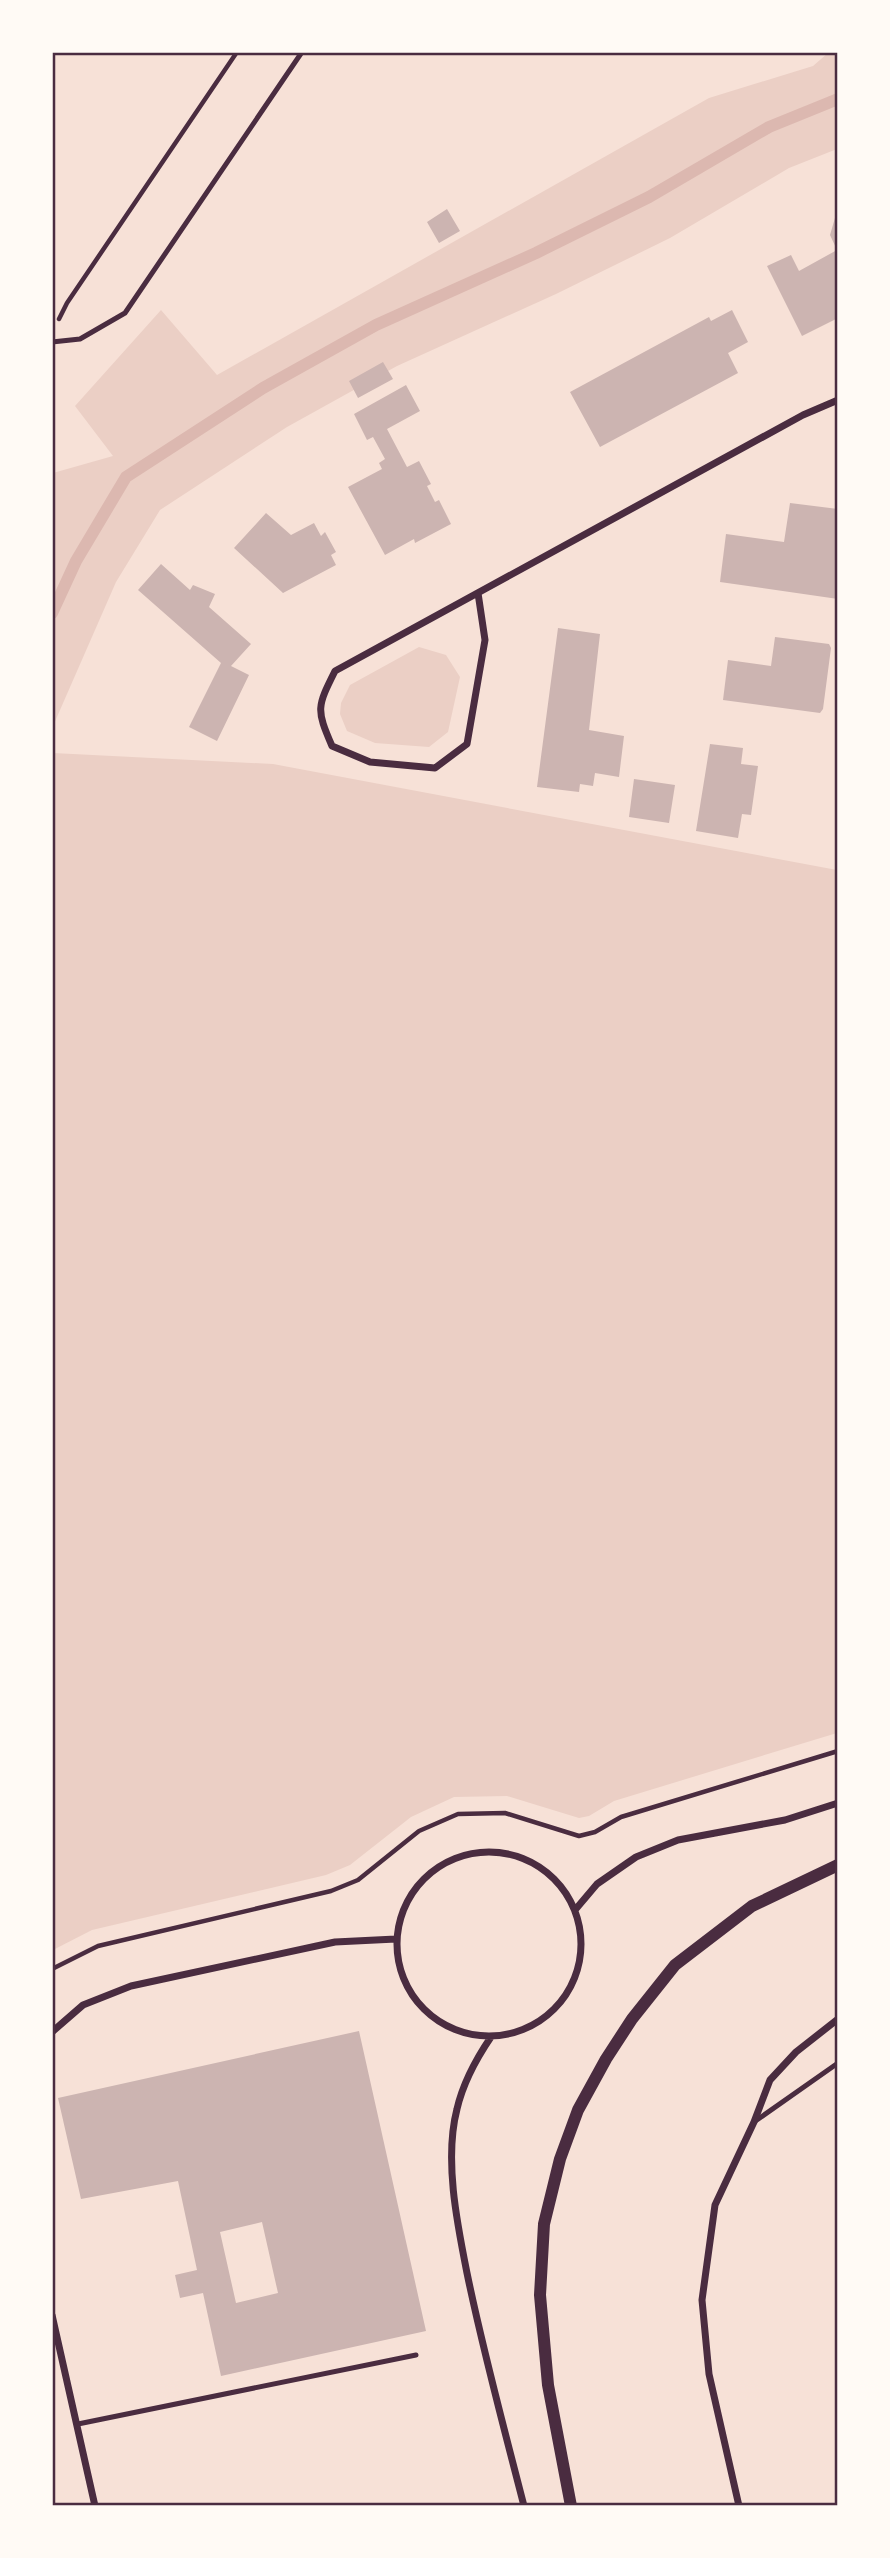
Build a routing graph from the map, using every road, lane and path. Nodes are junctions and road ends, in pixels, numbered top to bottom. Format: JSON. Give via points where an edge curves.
{"nodes":[{"id":1,"x":237,"y":52,"type":"edge"},
{"id":2,"x":302,"y":52,"type":"edge"},
{"id":3,"x":57,"y":322,"type":"dead end"},
{"id":4,"x":52,"y":342,"type":"edge"},
{"id":5,"x":838,"y":400,"type":"edge"},
{"id":6,"x":478,"y":593,"type":"junction"},
{"id":7,"x":838,"y":1751,"type":"edge"},
{"id":8,"x":838,"y":1803,"type":"edge"},
{"id":9,"x":838,"y":1865,"type":"edge"},
{"id":10,"x":575,"y":1910,"type":"junction"},
{"id":11,"x":396,"y":1939,"type":"junction"},
{"id":12,"x":52,"y":1969,"type":"edge"},
{"id":13,"x":838,"y":2019,"type":"edge"},
{"id":14,"x":52,"y":2032,"type":"edge"},
{"id":15,"x":491,"y":2037,"type":"junction"},
{"id":16,"x":838,"y":2063,"type":"edge"},
{"id":17,"x":754,"y":2122,"type":"junction"},
{"id":18,"x":52,"y":2315,"type":"edge"},
{"id":19,"x":416,"y":2355,"type":"dead end"},
{"id":20,"x":78,"y":2424,"type":"junction"},
{"id":21,"x":95,"y":2505,"type":"edge"},
{"id":22,"x":524,"y":2505,"type":"edge"},
{"id":23,"x":571,"y":2505,"type":"edge"},
{"id":24,"x":739,"y":2505,"type":"edge"}],
"edges":[{"from":1,"to":3,"type":"path"},
{"from":2,"to":4,"type":"lane","via":[[125,313],[80,339]]},
{"from":5,"to":6,"type":"street"},
{"from":6,"to":6,"type":"street","via":[[335,671],[322,697],[319,716],[332,746],[370,762],[436,768],[467,744],[485,640]]},
{"from":7,"to":12,"type":"path","via":[[621,1817],[579,1836],[505,1813],[458,1814],[419,1831],[358,1880],[331,1891],[98,1946]]},
{"from":8,"to":10,"type":"street","via":[[785,1820],[678,1840],[636,1857],[597,1884]]},
{"from":9,"to":23,"type":"street","via":[[751,1906],[675,1965],[632,2019],[578,2110],[544,2224],[540,2295],[548,2385]]},
{"from":10,"to":11,"type":"street","via":[[559,1884],[535,1863],[505,1852],[473,1852],[444,1862],[419,1882],[403,1908]]},
{"from":10,"to":15,"type":"street","via":[[582,1939],[579,1969],[566,1996],[546,2018],[520,2032]]},
{"from":11,"to":14,"type":"street","via":[[335,1942],[131,1986],[83,2005]]},
{"from":11,"to":15,"type":"street","via":[[399,1969],[412,1997],[433,2019],[460,2033]]},
{"from":13,"to":17,"type":"street","via":[[770,2080]]},
{"from":15,"to":22,"type":"street","via":[[475,2060],[456,2110],[451,2160],[458,2228],[478,2326]]},
{"from":16,"to":17,"type":"lane"},
{"from":17,"to":24,"type":"street","via":[[715,2205],[702,2300],[709,2374]]},
{"from":18,"to":20,"type":"street"},
{"from":19,"to":20,"type":"lane"},
{"from":20,"to":21,"type":"street"}]}
